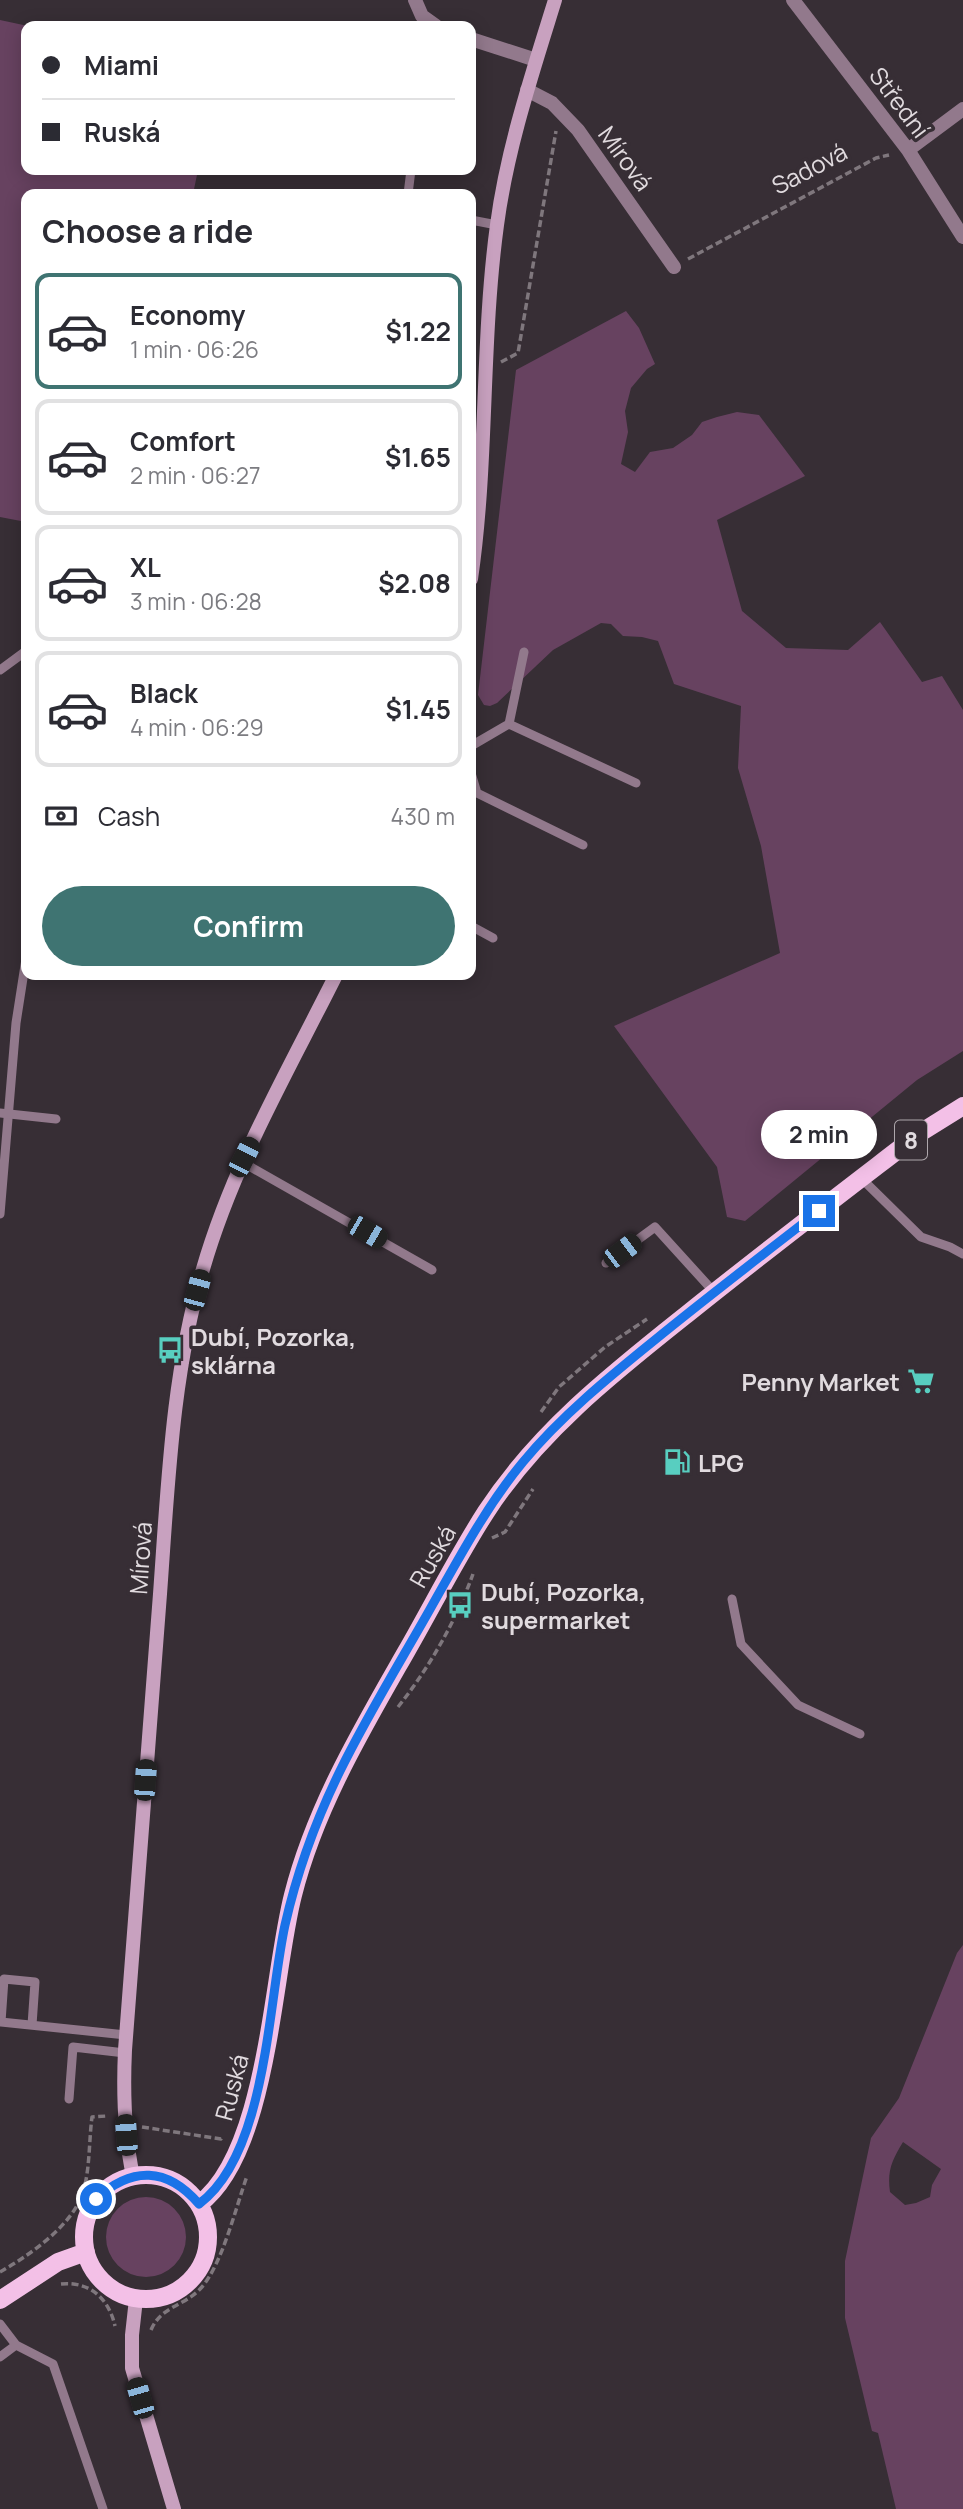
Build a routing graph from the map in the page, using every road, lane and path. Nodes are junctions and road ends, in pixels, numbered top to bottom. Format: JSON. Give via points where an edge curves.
{"nodes":[{"id":1,"x":415,"y":0,"type":"edge"},
{"id":2,"x":555,"y":0,"type":"edge"},
{"id":3,"x":793,"y":0,"type":"edge"},
{"id":4,"x":429,"y":21,"type":"edge"},
{"id":5,"x":476,"y":41,"type":"edge"},
{"id":6,"x":536,"y":60,"type":"junction"},
{"id":7,"x":527,"y":90,"type":"junction"},
{"id":8,"x":963,"y":109,"type":"edge"},
{"id":9,"x":560,"y":110,"type":"junction"},
{"id":10,"x":908,"y":150,"type":"junction"},
{"id":11,"x":476,"y":221,"type":"edge"},
{"id":12,"x":497,"y":225,"type":"junction"},
{"id":13,"x":963,"y":237,"type":"edge"},
{"id":14,"x":674,"y":267,"type":"joint"},
{"id":15,"x":518,"y":353,"type":"dead end"},
{"id":16,"x":476,"y":537,"type":"edge"},
{"id":17,"x":524,"y":652,"type":"dead end"},
{"id":18,"x":21,"y":655,"type":"edge"},
{"id":19,"x":0,"y":670,"type":"edge"},
{"id":20,"x":509,"y":724,"type":"junction"},
{"id":21,"x":476,"y":743,"type":"edge"},
{"id":22,"x":636,"y":783,"type":"dead end"},
{"id":23,"x":476,"y":790,"type":"edge"},
{"id":24,"x":583,"y":845,"type":"dead end"},
{"id":25,"x":476,"y":929,"type":"edge"},
{"id":26,"x":493,"y":938,"type":"dead end"},
{"id":27,"x":23,"y":980,"type":"edge"},
{"id":28,"x":334,"y":980,"type":"edge"},
{"id":29,"x":963,"y":1106,"type":"edge"},
{"id":30,"x":0,"y":1113,"type":"edge"},
{"id":31,"x":56,"y":1119,"type":"dead end"},
{"id":32,"x":242,"y":1163,"type":"junction"},
{"id":33,"x":861,"y":1178,"type":"junction"},
{"id":34,"x":0,"y":1214,"type":"edge"},
{"id":35,"x":963,"y":1254,"type":"edge"},
{"id":36,"x":606,"y":1263,"type":"dead end"},
{"id":37,"x":432,"y":1270,"type":"dead end"},
{"id":38,"x":714,"y":1292,"type":"junction"},
{"id":39,"x":533,"y":1489,"type":"dead end"},
{"id":40,"x":486,"y":1543,"type":"dead end"},
{"id":41,"x":477,"y":1563,"type":"dead end"},
{"id":42,"x":732,"y":1599,"type":"dead end"},
{"id":43,"x":398,"y":1707,"type":"dead end"},
{"id":44,"x":860,"y":1734,"type":"dead end"},
{"id":45,"x":32,"y":2025,"type":"junction"},
{"id":46,"x":126,"y":2035,"type":"junction"},
{"id":47,"x":125,"y":2053,"type":"junction"},
{"id":48,"x":69,"y":2099,"type":"dead end"},
{"id":49,"x":107,"y":2116,"type":"dead end"},
{"id":50,"x":133,"y":2126,"type":"dead end"},
{"id":51,"x":221,"y":2139,"type":"dead end"},
{"id":52,"x":248,"y":2174,"type":"dead end"},
{"id":53,"x":133,"y":2176,"type":"junction"},
{"id":54,"x":199,"y":2204,"type":"junction"},
{"id":55,"x":86,"y":2252,"type":"junction"},
{"id":56,"x":0,"y":2272,"type":"edge"},
{"id":57,"x":55,"y":2286,"type":"dead end"},
{"id":58,"x":136,"y":2299,"type":"junction"},
{"id":59,"x":0,"y":2300,"type":"edge"},
{"id":60,"x":0,"y":2324,"type":"edge"},
{"id":61,"x":116,"y":2336,"type":"dead end"},
{"id":62,"x":149,"y":2336,"type":"dead end"},
{"id":63,"x":16,"y":2345,"type":"junction"},
{"id":64,"x":0,"y":2357,"type":"edge"},
{"id":65,"x":103,"y":2509,"type":"edge"},
{"id":66,"x":174,"y":2509,"type":"edge"}],
"edges":[{"from":1,"to":4,"type":"street"},
{"from":2,"to":6,"type":"street"},
{"from":3,"to":10,"type":"street","name":"Střední"},
{"from":5,"to":6,"type":"street"},
{"from":6,"to":7,"type":"street"},
{"from":7,"to":9,"type":"street","name":"Mírová"},
{"from":7,"to":12,"type":"street"},
{"from":8,"to":10,"type":"street"},
{"from":9,"to":14,"type":"street","name":"Mírová","via":[[599,157]]},
{"from":9,"to":15,"type":"path"},
{"from":10,"to":13,"type":"street","name":"Střední"},
{"from":10,"to":14,"type":"path","name":"Sadová","via":[[876,158]]},
{"from":11,"to":12,"type":"lane"},
{"from":12,"to":16,"type":"street"},
{"from":17,"to":20,"type":"lane"},
{"from":18,"to":19,"type":"lane"},
{"from":20,"to":21,"type":"lane"},
{"from":20,"to":22,"type":"lane"},
{"from":23,"to":24,"type":"lane"},
{"from":25,"to":26,"type":"lane"},
{"from":27,"to":34,"type":"lane"},
{"from":28,"to":32,"type":"street","name":"Mírová"},
{"from":29,"to":33,"type":"main road","name":"Ruská","number":"8"},
{"from":30,"to":31,"type":"lane","bridge":true},
{"from":32,"to":37,"type":"lane"},
{"from":32,"to":46,"type":"street","name":"Mírová","via":[[211,1240],[181,1361]]},
{"from":33,"to":35,"type":"lane","via":[[921,1237]]},
{"from":33,"to":38,"type":"main road","name":"Ruská","number":"8"},
{"from":36,"to":38,"type":"lane","via":[[655,1227]]},
{"from":38,"to":54,"type":"main road","name":"Ruská","number":"8","via":[[551,1431],[506,1484],[467,1543],[341,1770],[312,1835],[284,1928],[269,2033],[252,2109],[230,2169]]},
{"from":39,"to":40,"type":"path","via":[[505,1532]]},
{"from":41,"to":43,"type":"path","via":[[464,1601]]},
{"from":42,"to":44,"type":"lane","via":[[740,1644],[797,1705]]},
{"from":45,"to":45,"type":"lane","via":[[1,2022],[4,1979],[35,1982]]},
{"from":45,"to":46,"type":"lane"},
{"from":46,"to":47,"type":"street","name":"Mírová"},
{"from":47,"to":48,"type":"lane","via":[[73,2047]]},
{"from":47,"to":53,"type":"street","name":"Mírová","via":[[127,2149]]},
{"from":49,"to":56,"type":"path","via":[[92,2117],[85,2185],[72,2211],[22,2260]]},
{"from":50,"to":51,"type":"path"},
{"from":52,"to":62,"type":"path","via":[[209,2276],[192,2296],[159,2315]]},
{"from":53,"to":54,"type":"main road","via":[[147,2174],[173,2182],[186,2188]]},
{"from":53,"to":55,"type":"main road","via":[[110,2186],[96,2199],[84,2234]]},
{"from":54,"to":58,"type":"main road","via":[[207,2223],[208,2244],[192,2280],[156,2299]]},
{"from":55,"to":58,"type":"main road","via":[[104,2283]]},
{"from":55,"to":59,"type":"main road","via":[[58,2262]]},
{"from":57,"to":61,"type":"path","via":[[78,2284],[95,2291],[110,2308]]},
{"from":58,"to":66,"type":"street","via":[[132,2368]]},
{"from":60,"to":63,"type":"lane"},
{"from":63,"to":64,"type":"lane"},
{"from":63,"to":65,"type":"lane","via":[[53,2364]]}]}
